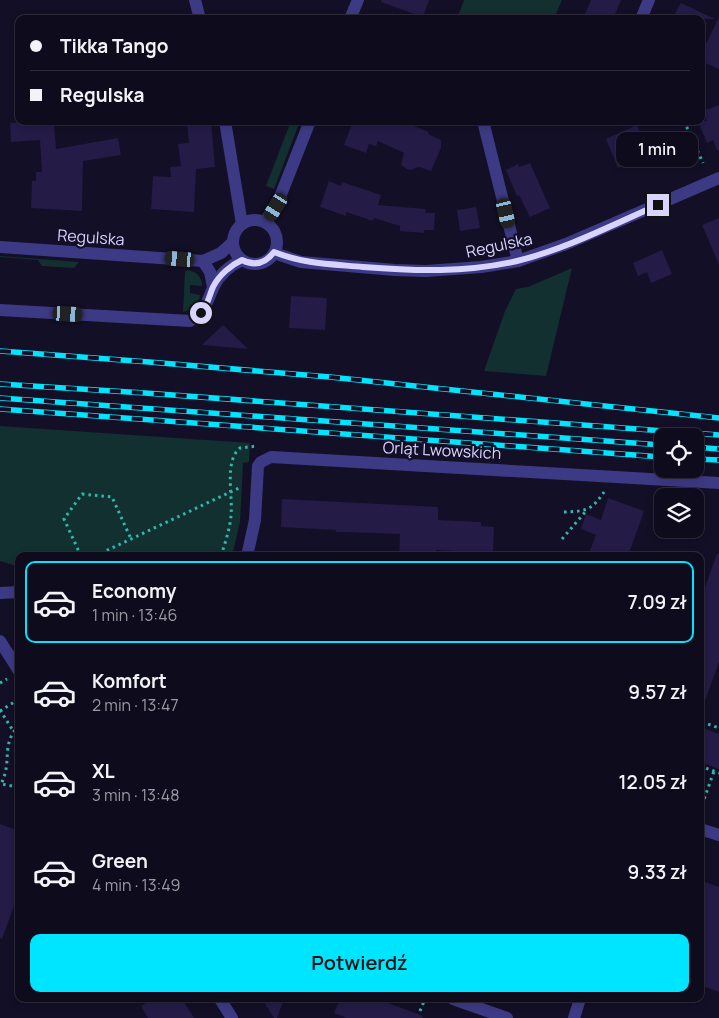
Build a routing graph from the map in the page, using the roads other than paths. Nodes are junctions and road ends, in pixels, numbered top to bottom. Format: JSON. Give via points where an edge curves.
{"nodes":[{"id":1,"x":194,"y":0,"type":"edge"},
{"id":2,"x":358,"y":0,"type":"edge"},
{"id":3,"x":649,"y":0,"type":"edge"},
{"id":4,"x":199,"y":15,"type":"edge"},
{"id":5,"x":352,"y":15,"type":"edge"},
{"id":6,"x":643,"y":15,"type":"edge"},
{"id":7,"x":226,"y":125,"type":"edge"},
{"id":8,"x":308,"y":125,"type":"edge"},
{"id":9,"x":484,"y":125,"type":"edge"},
{"id":10,"x":719,"y":178,"type":"edge"},
{"id":11,"x":265,"y":222,"type":"junction"},
{"id":12,"x":242,"y":224,"type":"junction"},
{"id":13,"x":233,"y":242,"type":"junction"},
{"id":14,"x":0,"y":247,"type":"edge"},
{"id":15,"x":274,"y":252,"type":"junction"},
{"id":16,"x":203,"y":260,"type":"junction"},
{"id":17,"x":242,"y":260,"type":"junction"},
{"id":18,"x":518,"y":261,"type":"junction"},
{"id":19,"x":213,"y":287,"type":"junction"},
{"id":20,"x":0,"y":310,"type":"edge"},
{"id":21,"x":719,"y":483,"type":"edge"},
{"id":22,"x":248,"y":552,"type":"edge"},
{"id":23,"x":15,"y":592,"type":"edge"},
{"id":24,"x":0,"y":593,"type":"edge"},
{"id":25,"x":0,"y":641,"type":"edge"},
{"id":26,"x":15,"y":665,"type":"edge"},
{"id":27,"x":704,"y":830,"type":"edge"},
{"id":28,"x":719,"y":835,"type":"edge"},
{"id":29,"x":222,"y":1002,"type":"edge"},
{"id":30,"x":461,"y":1002,"type":"edge"},
{"id":31,"x":579,"y":1002,"type":"edge"},
{"id":32,"x":232,"y":1018,"type":"edge"},
{"id":33,"x":506,"y":1018,"type":"edge"},
{"id":34,"x":574,"y":1018,"type":"edge"}],
"edges":[{"from":1,"to":4,"type":"street"},
{"from":2,"to":5,"type":"street"},
{"from":3,"to":6,"type":"street"},
{"from":7,"to":12,"type":"street"},
{"from":8,"to":11,"type":"street","via":[[280,197]]},
{"from":9,"to":18,"type":"street"},
{"from":10,"to":18,"type":"street","name":"Regulska","via":[[594,233]]},
{"from":11,"to":12,"type":"street","via":[[254,220]]},
{"from":11,"to":15,"type":"street","via":[[276,236]]},
{"from":12,"to":13,"type":"street"},
{"from":13,"to":16,"type":"street","name":"Regulska","via":[[221,253]]},
{"from":13,"to":17,"type":"street"},
{"from":14,"to":16,"type":"street","name":"Regulska"},
{"from":15,"to":17,"type":"street","via":[[260,263]]},
{"from":15,"to":18,"type":"street","name":"Regulska","via":[[301,262],[426,271],[481,268]]},
{"from":16,"to":19,"type":"street"},
{"from":17,"to":19,"type":"street","via":[[230,267]]},
{"from":19,"to":20,"type":"street","via":[[204,309],[190,321]]},
{"from":21,"to":22,"type":"street","name":"Orląt Lwowskich","via":[[271,457],[258,466],[255,520]]},
{"from":23,"to":24,"type":"street"},
{"from":25,"to":26,"type":"street"},
{"from":27,"to":28,"type":"street"},
{"from":29,"to":32,"type":"street"},
{"from":30,"to":33,"type":"street"},
{"from":31,"to":34,"type":"street"}]}
